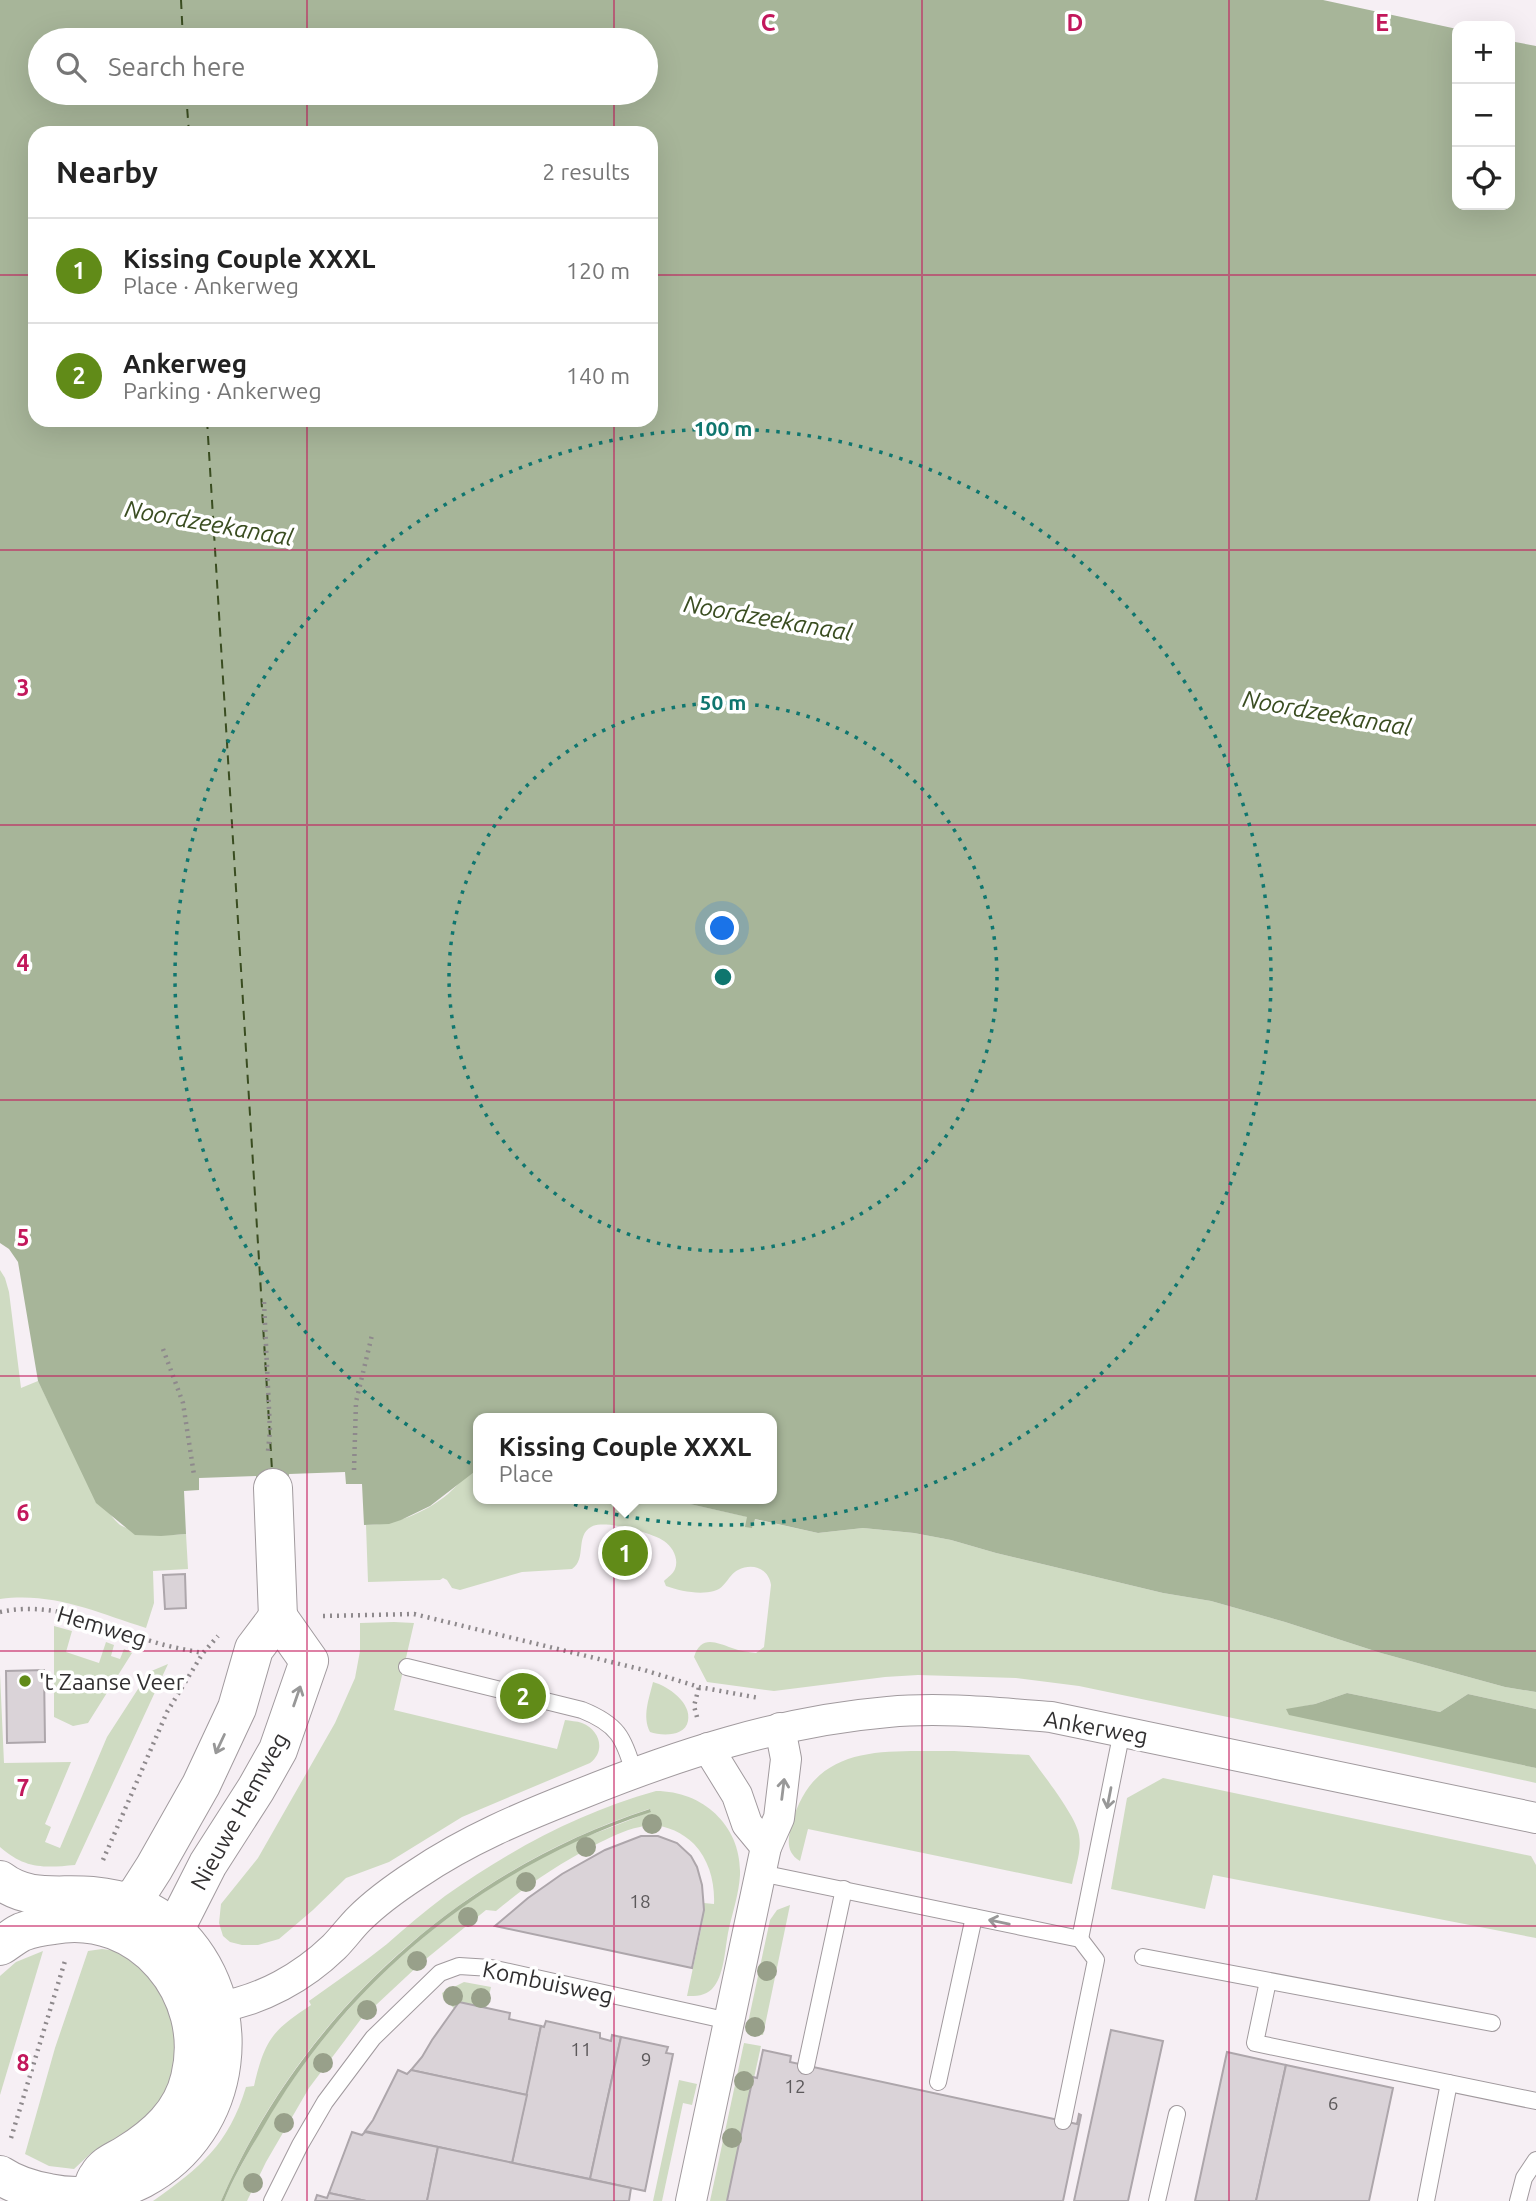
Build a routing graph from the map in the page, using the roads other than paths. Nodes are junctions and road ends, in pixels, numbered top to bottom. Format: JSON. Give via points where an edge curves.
{"nodes":[{"id":1,"x":270,"y":1472,"type":"road end"},
{"id":2,"x":278,"y":1617,"type":"junction"},
{"id":3,"x":407,"y":1667,"type":"dead end"},
{"id":4,"x":780,"y":1728,"type":"junction"},
{"id":5,"x":1122,"y":1731,"type":"junction"},
{"id":6,"x":708,"y":1748,"type":"junction"},
{"id":7,"x":634,"y":1773,"type":"junction"},
{"id":8,"x":1536,"y":1818,"type":"edge"},
{"id":9,"x":764,"y":1860,"type":"junction"},
{"id":10,"x":15,"y":1887,"type":"edge"},
{"id":11,"x":844,"y":1889,"type":"junction"},
{"id":12,"x":116,"y":1913,"type":"junction"},
{"id":13,"x":974,"y":1917,"type":"junction"},
{"id":14,"x":174,"y":1931,"type":"junction"},
{"id":15,"x":7,"y":1932,"type":"edge"},
{"id":16,"x":1080,"y":1939,"type":"junction"},
{"id":17,"x":1143,"y":1957,"type":"dead end"},
{"id":18,"x":1268,"y":1980,"type":"junction"},
{"id":19,"x":177,"y":1984,"type":"junction"},
{"id":20,"x":219,"y":2007,"type":"junction"},
{"id":21,"x":729,"y":2021,"type":"junction"},
{"id":22,"x":1492,"y":2023,"type":"dead end"},
{"id":23,"x":807,"y":2066,"type":"dead end"},
{"id":24,"x":938,"y":2082,"type":"dead end"},
{"id":25,"x":1449,"y":2083,"type":"junction"},
{"id":26,"x":1536,"y":2101,"type":"edge"},
{"id":27,"x":1177,"y":2114,"type":"dead end"},
{"id":28,"x":1063,"y":2121,"type":"dead end"},
{"id":29,"x":1536,"y":2160,"type":"edge"},
{"id":30,"x":22,"y":2188,"type":"edge"},
{"id":31,"x":91,"y":2199,"type":"edge"},
{"id":32,"x":272,"y":2201,"type":"edge"},
{"id":33,"x":691,"y":2201,"type":"edge"},
{"id":34,"x":1157,"y":2201,"type":"edge"},
{"id":35,"x":1426,"y":2201,"type":"edge"},
{"id":36,"x":1518,"y":2201,"type":"edge"}],
"edges":[{"from":1,"to":2,"type":"main road"},
{"from":2,"to":12,"type":"main road","name":"Nieuwe Hemweg","one_way":true,"via":[[254,1649],[237,1708],[201,1785],[138,1893]]},
{"from":14,"to":2,"type":"main road","name":"Nieuwe Hemweg","one_way":true,"via":[[208,1864],[278,1749],[309,1661]]},
{"from":3,"to":7,"type":"lane","via":[[596,1715],[618,1732]]},
{"from":4,"to":5,"type":"street","name":"Ankerweg","via":[[888,1712],[935,1711],[1051,1717]]},
{"from":4,"to":6,"type":"street","name":"Ankerweg"},
{"from":9,"to":4,"type":"street","one_way":true,"via":[[779,1818],[786,1759]]},
{"from":5,"to":8,"type":"street","name":"Ankerweg"},
{"from":5,"to":16,"type":"lane","one_way":true},
{"from":6,"to":7,"type":"street","name":"Ankerweg"},
{"from":6,"to":9,"type":"street","via":[[737,1795]]},
{"from":7,"to":20,"type":"street","name":"Ankerweg","via":[[505,1825],[446,1855],[388,1895],[302,1973],[271,1991]]},
{"from":9,"to":11,"type":"lane"},
{"from":9,"to":21,"type":"street"},
{"from":10,"to":12,"type":"main road","via":[[92,1896]]},
{"from":11,"to":13,"type":"lane"},
{"from":11,"to":23,"type":"lane"},
{"from":12,"to":14,"type":"main road","via":[[153,1914]]},
{"from":12,"to":15,"type":"main road"},
{"from":12,"to":19,"type":"main road"},
{"from":16,"to":13,"type":"lane","one_way":true},
{"from":13,"to":24,"type":"lane"},
{"from":14,"to":20,"type":"main road","via":[[200,1961]]},
{"from":16,"to":28,"type":"lane","via":[[1096,1960]]},
{"from":17,"to":18,"type":"lane"},
{"from":18,"to":22,"type":"lane"},
{"from":18,"to":25,"type":"lane","via":[[1255,2043]]},
{"from":19,"to":20,"type":"main road"},
{"from":19,"to":31,"type":"main road","via":[[192,2018],[194,2049],[186,2090],[166,2124],[96,2177]]},
{"from":20,"to":31,"type":"main road","via":[[223,2054],[218,2083],[193,2135],[174,2157],[150,2174]]},
{"from":21,"to":32,"type":"lane","name":"Kombuisweg","via":[[491,1968],[459,1966],[440,1973],[373,2038],[347,2072],[306,2134]]},
{"from":21,"to":33,"type":"street"},
{"from":25,"to":26,"type":"lane"},
{"from":25,"to":35,"type":"lane"},
{"from":27,"to":34,"type":"lane"},
{"from":29,"to":36,"type":"lane","via":[[1524,2178]]},
{"from":30,"to":31,"type":"main road"}]}
